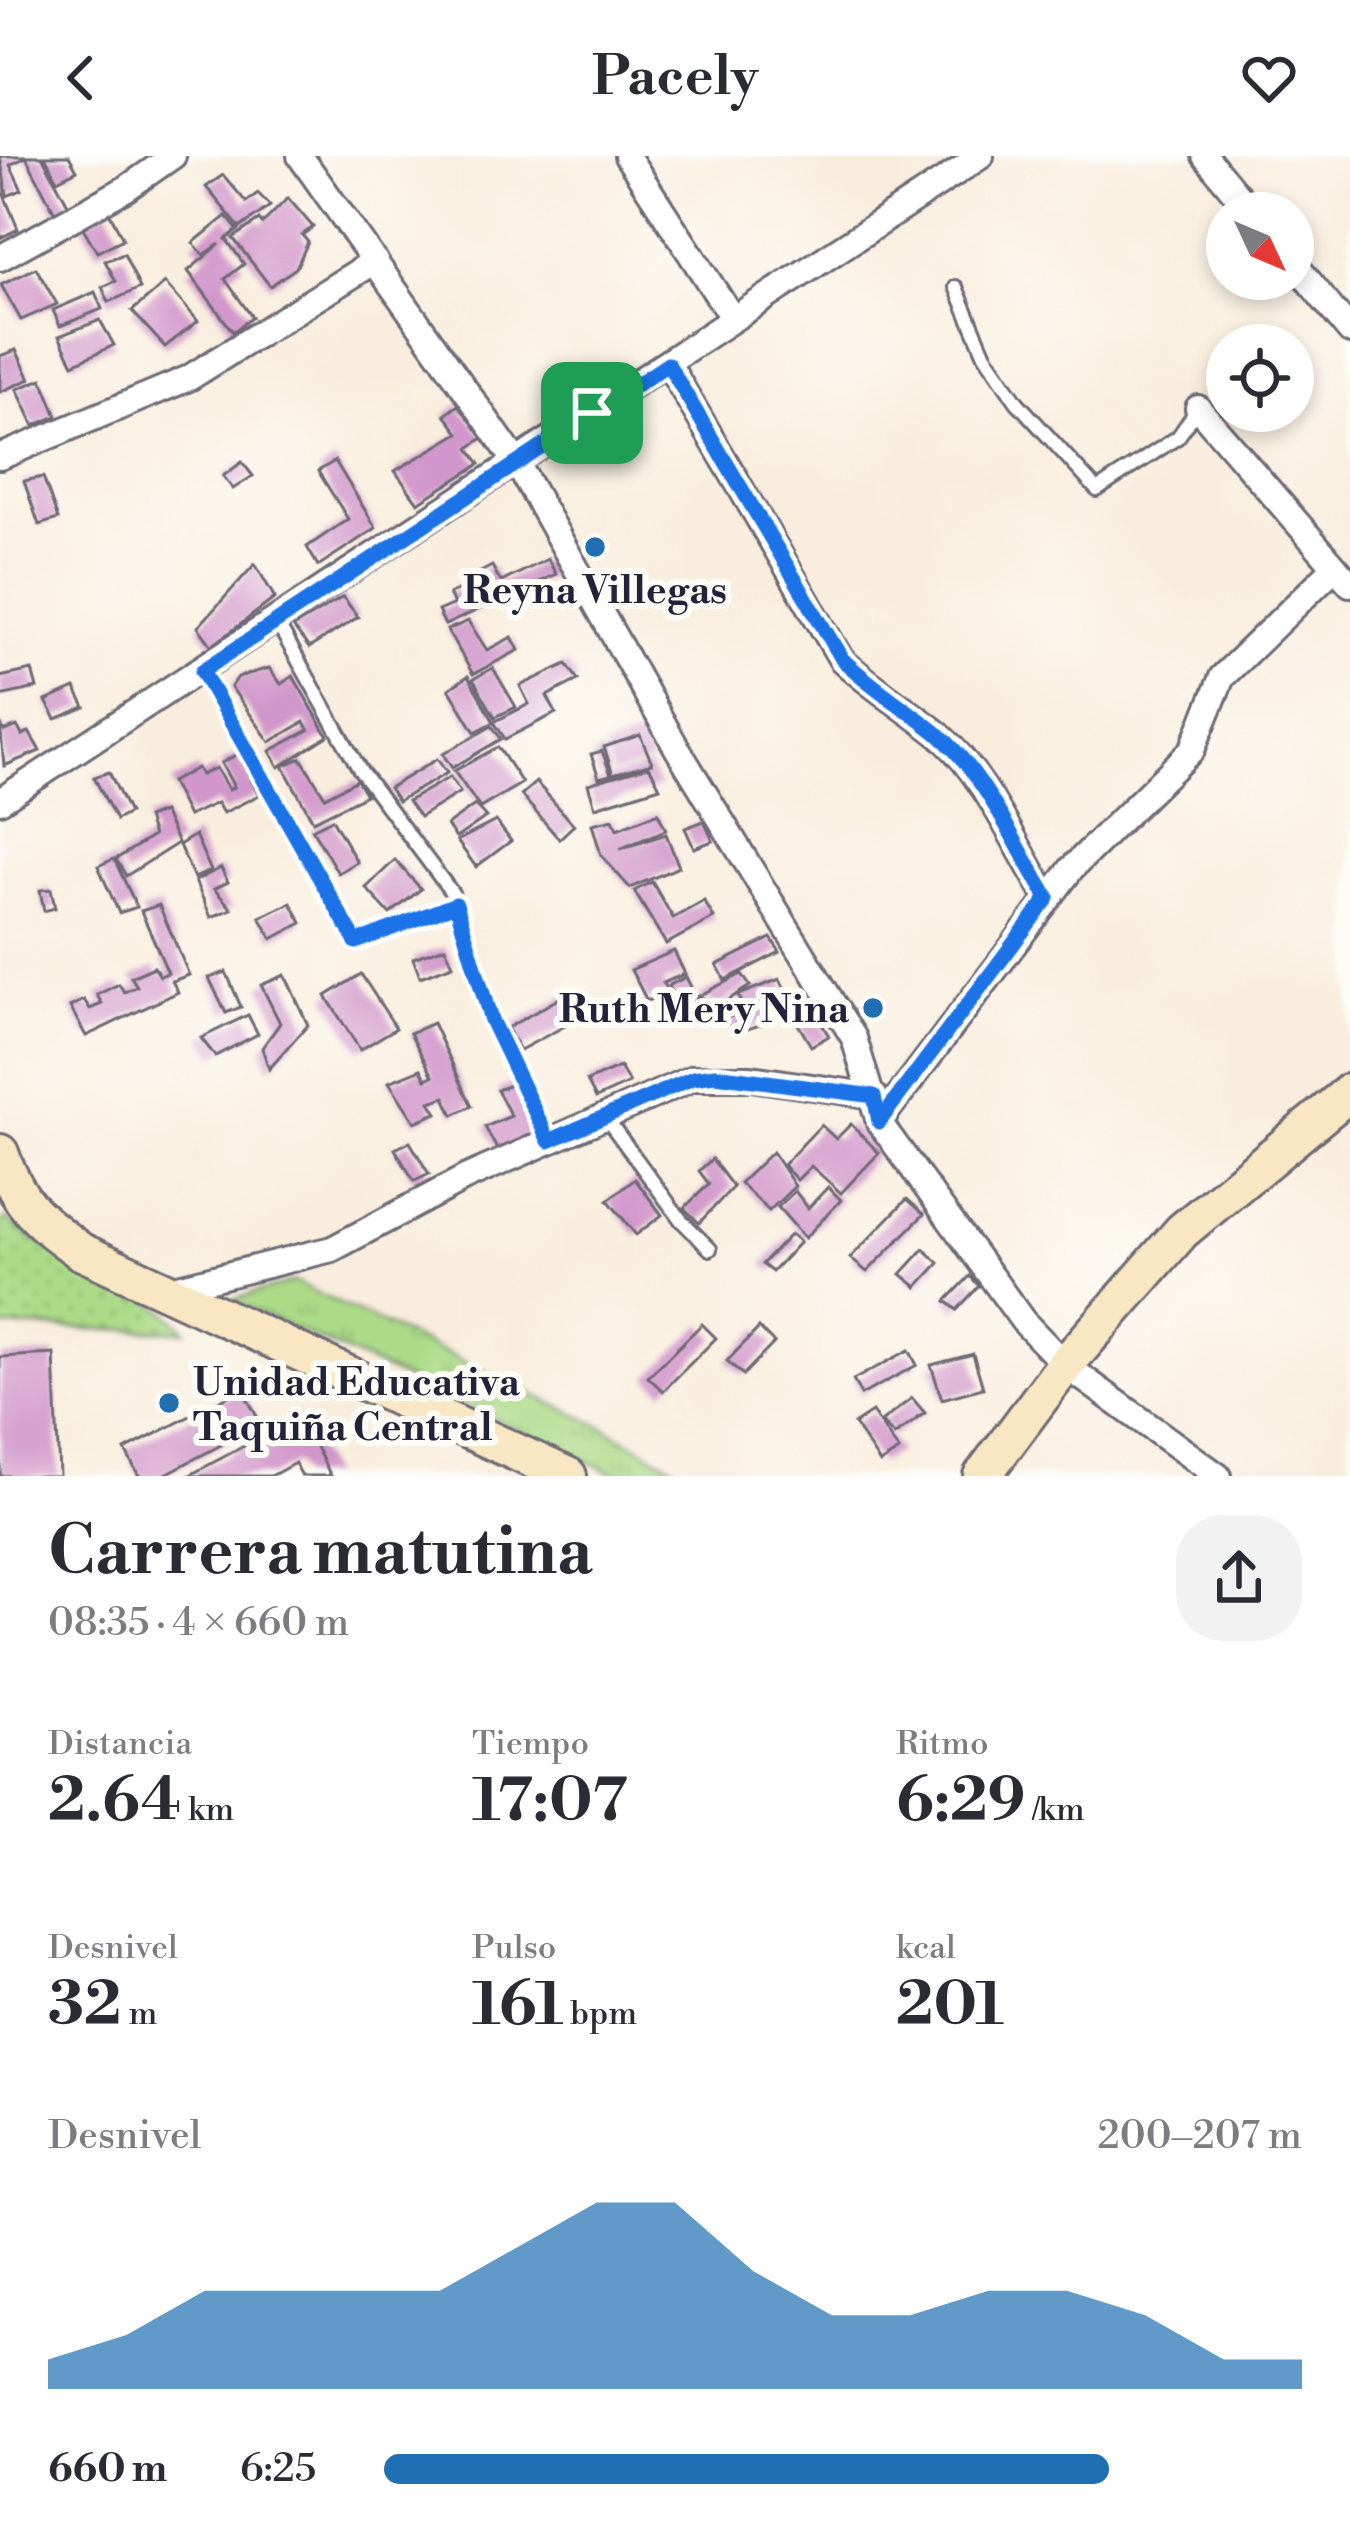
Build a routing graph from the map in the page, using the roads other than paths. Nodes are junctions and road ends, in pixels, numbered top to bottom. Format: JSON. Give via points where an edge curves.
{"nodes":[{"id":1,"x":172,"y":156,"type":"edge"},
{"id":2,"x":300,"y":156,"type":"edge"},
{"id":3,"x":627,"y":156,"type":"edge"},
{"id":4,"x":980,"y":156,"type":"edge"},
{"id":5,"x":1205,"y":156,"type":"edge"},
{"id":6,"x":1235,"y":192,"type":"edge"},
{"id":7,"x":0,"y":258,"type":"edge"},
{"id":8,"x":375,"y":261,"type":"junction"},
{"id":9,"x":956,"y":287,"type":"dead end"},
{"id":10,"x":1314,"y":287,"type":"edge"},
{"id":11,"x":733,"y":319,"type":"junction"},
{"id":12,"x":1350,"y":331,"type":"edge"},
{"id":13,"x":668,"y":364,"type":"junction"},
{"id":14,"x":1198,"y":408,"type":"joint"},
{"id":15,"x":0,"y":457,"type":"edge"},
{"id":16,"x":517,"y":463,"type":"junction"},
{"id":17,"x":1342,"y":576,"type":"edge"},
{"id":18,"x":276,"y":621,"type":"junction"},
{"id":19,"x":202,"y":671,"type":"junction"},
{"id":20,"x":0,"y":801,"type":"edge"},
{"id":21,"x":1048,"y":898,"type":"junction"},
{"id":22,"x":456,"y":904,"type":"junction"},
{"id":23,"x":1350,"y":1092,"type":"edge"},
{"id":24,"x":874,"y":1096,"type":"junction"},
{"id":25,"x":605,"y":1117,"type":"junction"},
{"id":26,"x":879,"y":1122,"type":"junction"},
{"id":27,"x":549,"y":1141,"type":"junction"},
{"id":28,"x":2,"y":1166,"type":"edge"},
{"id":29,"x":710,"y":1249,"type":"dead end"},
{"id":30,"x":166,"y":1290,"type":"junction"},
{"id":31,"x":1065,"y":1365,"type":"junction"},
{"id":32,"x":568,"y":1476,"type":"edge"},
{"id":33,"x":982,"y":1476,"type":"edge"},
{"id":34,"x":1218,"y":1476,"type":"edge"}],
"edges":[{"from":1,"to":7,"type":"street"},
{"from":2,"to":8,"type":"street"},
{"from":3,"to":11,"type":"street"},
{"from":4,"to":11,"type":"street"},
{"from":5,"to":6,"type":"street"},
{"from":8,"to":15,"type":"street","via":[[189,378]]},
{"from":8,"to":16,"type":"street"},
{"from":9,"to":14,"type":"lane","via":[[985,356],[1096,490],[1178,437]]},
{"from":10,"to":12,"type":"street"},
{"from":11,"to":13,"type":"street"},
{"from":13,"to":16,"type":"street"},
{"from":13,"to":21,"type":"street","via":[[842,659],[964,764]]},
{"from":14,"to":17,"type":"street"},
{"from":16,"to":18,"type":"street"},
{"from":16,"to":24,"type":"street","via":[[678,751],[854,1038]]},
{"from":17,"to":21,"type":"street","via":[[1222,677],[1192,750]]},
{"from":18,"to":19,"type":"street"},
{"from":18,"to":22,"type":"lane","via":[[360,770]]},
{"from":19,"to":20,"type":"street"},
{"from":19,"to":22,"type":"lane","via":[[356,942]]},
{"from":21,"to":26,"type":"street"},
{"from":22,"to":27,"type":"lane","via":[[491,1020]]},
{"from":23,"to":31,"type":"street","via":[[1182,1231]]},
{"from":24,"to":25,"type":"street","via":[[715,1075]]},
{"from":24,"to":26,"type":"street"},
{"from":25,"to":27,"type":"street"},
{"from":25,"to":29,"type":"lane"},
{"from":26,"to":31,"type":"street","via":[[1023,1321]]},
{"from":27,"to":30,"type":"street","via":[[332,1249]]},
{"from":28,"to":30,"type":"street","via":[[41,1223],[80,1251]]},
{"from":30,"to":32,"type":"street"},
{"from":31,"to":33,"type":"street"},
{"from":31,"to":34,"type":"street"}]}
